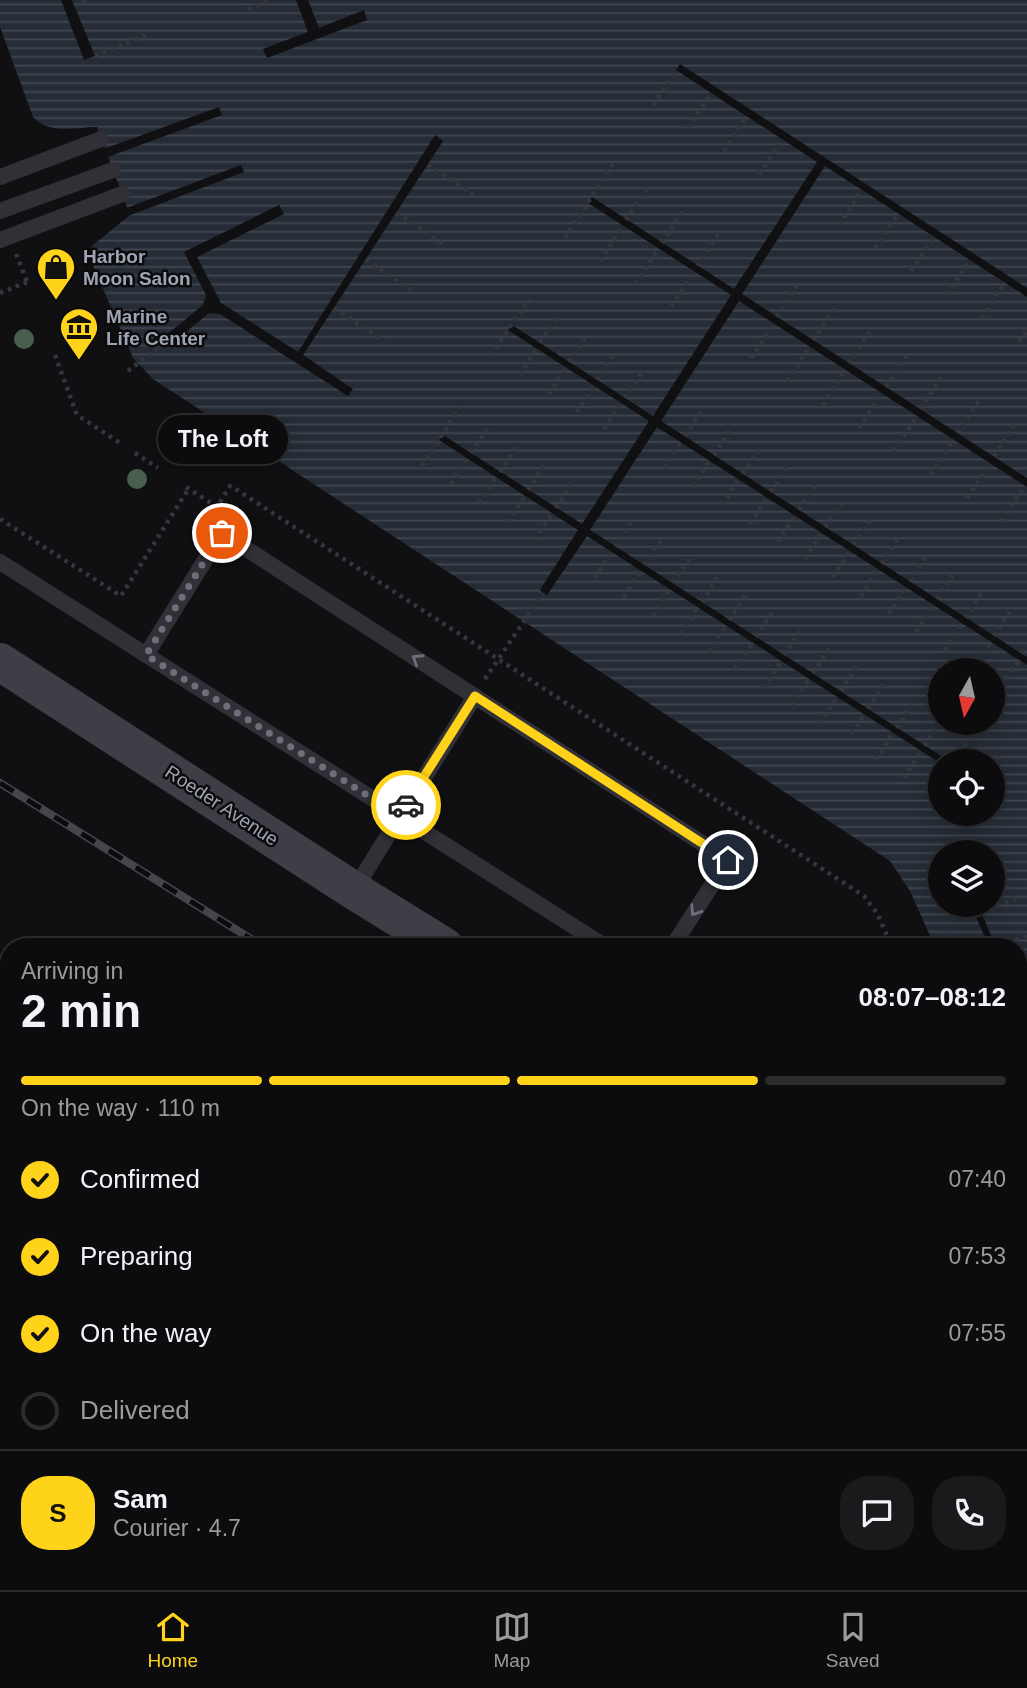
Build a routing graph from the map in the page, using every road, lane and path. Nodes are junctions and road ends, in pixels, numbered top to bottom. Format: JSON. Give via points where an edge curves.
{"nodes":[{"id":1,"x":87,"y":0,"type":"edge"},
{"id":2,"x":272,"y":0,"type":"edge"},
{"id":3,"x":74,"y":5,"type":"dead end"},
{"id":4,"x":248,"y":9,"type":"dead end"},
{"id":5,"x":149,"y":34,"type":"dead end"},
{"id":6,"x":94,"y":56,"type":"dead end"},
{"id":7,"x":676,"y":70,"type":"dead end"},
{"id":8,"x":711,"y":93,"type":"dead end"},
{"id":9,"x":653,"y":105,"type":"dead end"},
{"id":10,"x":746,"y":116,"type":"dead end"},
{"id":11,"x":688,"y":128,"type":"dead end"},
{"id":12,"x":101,"y":139,"type":"dead end"},
{"id":13,"x":782,"y":139,"type":"dead end"},
{"id":14,"x":724,"y":151,"type":"dead end"},
{"id":15,"x":614,"y":162,"type":"dead end"},
{"id":16,"x":428,"y":166,"type":"dead end"},
{"id":17,"x":113,"y":170,"type":"dead end"},
{"id":18,"x":759,"y":174,"type":"dead end"},
{"id":19,"x":0,"y":177,"type":"edge"},
{"id":20,"x":649,"y":184,"type":"dead end"},
{"id":21,"x":862,"y":190,"type":"dead end"},
{"id":22,"x":122,"y":194,"type":"dead end"},
{"id":23,"x":477,"y":197,"type":"dead end"},
{"id":24,"x":685,"y":207,"type":"dead end"},
{"id":25,"x":0,"y":211,"type":"edge"},
{"id":26,"x":397,"y":213,"type":"dead end"},
{"id":27,"x":898,"y":214,"type":"dead end"},
{"id":28,"x":626,"y":220,"type":"dead end"},
{"id":29,"x":839,"y":225,"type":"dead end"},
{"id":30,"x":623,"y":226,"type":"dead end"},
{"id":31,"x":720,"y":230,"type":"dead end"},
{"id":32,"x":934,"y":237,"type":"dead end"},
{"id":33,"x":565,"y":238,"type":"dead end"},
{"id":34,"x":0,"y":240,"type":"edge"},
{"id":35,"x":662,"y":243,"type":"dead end"},
{"id":36,"x":446,"y":246,"type":"dead end"},
{"id":37,"x":875,"y":248,"type":"dead end"},
{"id":38,"x":658,"y":249,"type":"dead end"},
{"id":39,"x":366,"y":260,"type":"dead end"},
{"id":40,"x":970,"y":260,"type":"dead end"},
{"id":41,"x":600,"y":261,"type":"dead end"},
{"id":42,"x":698,"y":265,"type":"dead end"},
{"id":43,"x":911,"y":271,"type":"dead end"},
{"id":44,"x":694,"y":272,"type":"dead end"},
{"id":45,"x":24,"y":275,"type":"dead end"},
{"id":46,"x":800,"y":281,"type":"dead end"},
{"id":47,"x":1005,"y":282,"type":"dead end"},
{"id":48,"x":636,"y":284,"type":"dead end"},
{"id":49,"x":0,"y":292,"type":"edge"},
{"id":50,"x":415,"y":293,"type":"dead end"},
{"id":51,"x":947,"y":295,"type":"dead end"},
{"id":52,"x":529,"y":298,"type":"dead end"},
{"id":53,"x":837,"y":305,"type":"dead end"},
{"id":54,"x":671,"y":306,"type":"dead end"},
{"id":55,"x":334,"y":308,"type":"dead end"},
{"id":56,"x":558,"y":316,"type":"dead end"},
{"id":57,"x":777,"y":317,"type":"dead end"},
{"id":58,"x":982,"y":318,"type":"dead end"},
{"id":59,"x":774,"y":323,"type":"dead end"},
{"id":60,"x":872,"y":328,"type":"dead end"},
{"id":61,"x":1027,"y":330,"type":"edge"},
{"id":62,"x":587,"y":335,"type":"dead end"},
{"id":63,"x":168,"y":340,"type":"dead end"},
{"id":64,"x":813,"y":340,"type":"dead end"},
{"id":65,"x":384,"y":341,"type":"dead end"},
{"id":66,"x":1019,"y":342,"type":"dead end"},
{"id":67,"x":540,"y":343,"type":"dead end"},
{"id":68,"x":810,"y":346,"type":"dead end"},
{"id":69,"x":537,"y":349,"type":"dead end"},
{"id":70,"x":909,"y":351,"type":"dead end"},
{"id":71,"x":615,"y":353,"type":"dead end"},
{"id":72,"x":55,"y":355,"type":"dead end"},
{"id":73,"x":491,"y":356,"type":"dead end"},
{"id":74,"x":751,"y":358,"type":"dead end"},
{"id":75,"x":849,"y":363,"type":"dead end"},
{"id":76,"x":845,"y":369,"type":"dead end"},
{"id":77,"x":128,"y":371,"type":"dead end"},
{"id":78,"x":643,"y":371,"type":"dead end"},
{"id":79,"x":944,"y":373,"type":"dead end"},
{"id":80,"x":520,"y":375,"type":"dead end"},
{"id":81,"x":597,"y":380,"type":"dead end"},
{"id":82,"x":787,"y":381,"type":"dead end"},
{"id":83,"x":594,"y":386,"type":"dead end"},
{"id":84,"x":886,"y":387,"type":"dead end"},
{"id":85,"x":882,"y":393,"type":"dead end"},
{"id":86,"x":549,"y":394,"type":"dead end"},
{"id":87,"x":981,"y":397,"type":"dead end"},
{"id":88,"x":625,"y":398,"type":"dead end"},
{"id":89,"x":621,"y":403,"type":"dead end"},
{"id":90,"x":823,"y":405,"type":"dead end"},
{"id":91,"x":460,"y":407,"type":"dead end"},
{"id":92,"x":921,"y":409,"type":"dead end"},
{"id":93,"x":702,"y":410,"type":"dead end"},
{"id":94,"x":577,"y":412,"type":"dead end"},
{"id":95,"x":917,"y":416,"type":"dead end"},
{"id":96,"x":1017,"y":420,"type":"dead end"},
{"id":97,"x":489,"y":426,"type":"dead end"},
{"id":98,"x":731,"y":428,"type":"dead end"},
{"id":99,"x":859,"y":428,"type":"dead end"},
{"id":100,"x":604,"y":429,"type":"dead end"},
{"id":101,"x":958,"y":433,"type":"dead end"},
{"id":102,"x":685,"y":436,"type":"dead end"},
{"id":103,"x":954,"y":439,"type":"dead end"},
{"id":104,"x":681,"y":442,"type":"dead end"},
{"id":105,"x":123,"y":445,"type":"dead end"},
{"id":106,"x":517,"y":445,"type":"dead end"},
{"id":107,"x":760,"y":447,"type":"dead end"},
{"id":108,"x":894,"y":450,"type":"dead end"},
{"id":109,"x":135,"y":453,"type":"dead end"},
{"id":110,"x":713,"y":455,"type":"dead end"},
{"id":111,"x":994,"y":456,"type":"dead end"},
{"id":112,"x":710,"y":460,"type":"dead end"},
{"id":113,"x":546,"y":463,"type":"dead end"},
{"id":114,"x":990,"y":463,"type":"dead end"},
{"id":115,"x":788,"y":465,"type":"dead end"},
{"id":116,"x":422,"y":466,"type":"dead end"},
{"id":117,"x":158,"y":468,"type":"dead end"},
{"id":118,"x":664,"y":468,"type":"dead end"},
{"id":119,"x":500,"y":472,"type":"dead end"},
{"id":120,"x":743,"y":474,"type":"dead end"},
{"id":121,"x":931,"y":474,"type":"dead end"},
{"id":122,"x":496,"y":477,"type":"dead end"},
{"id":123,"x":739,"y":480,"type":"dead end"},
{"id":124,"x":573,"y":481,"type":"dead end"},
{"id":125,"x":451,"y":484,"type":"dead end"},
{"id":126,"x":816,"y":484,"type":"dead end"},
{"id":127,"x":1025,"y":486,"type":"dead end"},
{"id":128,"x":693,"y":487,"type":"dead end"},
{"id":129,"x":771,"y":492,"type":"dead end"},
{"id":130,"x":767,"y":497,"type":"dead end"},
{"id":131,"x":967,"y":498,"type":"dead end"},
{"id":132,"x":843,"y":501,"type":"dead end"},
{"id":133,"x":480,"y":503,"type":"dead end"},
{"id":134,"x":722,"y":505,"type":"dead end"},
{"id":135,"x":556,"y":508,"type":"dead end"},
{"id":136,"x":799,"y":510,"type":"dead end"},
{"id":137,"x":552,"y":514,"type":"dead end"},
{"id":138,"x":795,"y":515,"type":"dead end"},
{"id":139,"x":0,"y":519,"type":"edge"},
{"id":140,"x":871,"y":519,"type":"dead end"},
{"id":141,"x":633,"y":520,"type":"dead end"},
{"id":142,"x":1002,"y":521,"type":"dead end"},
{"id":143,"x":508,"y":522,"type":"dead end"},
{"id":144,"x":750,"y":524,"type":"dead end"},
{"id":145,"x":825,"y":527,"type":"dead end"},
{"id":146,"x":822,"y":533,"type":"dead end"},
{"id":147,"x":899,"y":537,"type":"dead end"},
{"id":148,"x":662,"y":538,"type":"dead end"},
{"id":149,"x":535,"y":540,"type":"dead end"},
{"id":150,"x":778,"y":542,"type":"dead end"},
{"id":151,"x":854,"y":545,"type":"dead end"},
{"id":152,"x":616,"y":547,"type":"dead end"},
{"id":153,"x":850,"y":551,"type":"dead end"},
{"id":154,"x":612,"y":552,"type":"dead end"},
{"id":155,"x":927,"y":555,"type":"dead end"},
{"id":156,"x":691,"y":557,"type":"dead end"},
{"id":157,"x":805,"y":559,"type":"dead end"},
{"id":158,"x":0,"y":562,"type":"edge"},
{"id":159,"x":882,"y":564,"type":"dead end"},
{"id":160,"x":645,"y":565,"type":"dead end"},
{"id":161,"x":878,"y":569,"type":"dead end"},
{"id":162,"x":641,"y":570,"type":"dead end"},
{"id":163,"x":954,"y":573,"type":"dead end"},
{"id":164,"x":719,"y":575,"type":"dead end"},
{"id":165,"x":595,"y":578,"type":"dead end"},
{"id":166,"x":833,"y":578,"type":"dead end"},
{"id":167,"x":910,"y":582,"type":"dead end"},
{"id":168,"x":673,"y":583,"type":"dead end"},
{"id":169,"x":906,"y":587,"type":"dead end"},
{"id":170,"x":670,"y":589,"type":"dead end"},
{"id":171,"x":982,"y":592,"type":"dead end"},
{"id":172,"x":543,"y":593,"type":"dead end"},
{"id":173,"x":747,"y":593,"type":"dead end"},
{"id":174,"x":861,"y":596,"type":"dead end"},
{"id":175,"x":624,"y":597,"type":"dead end"},
{"id":176,"x":937,"y":599,"type":"dead end"},
{"id":177,"x":702,"y":602,"type":"dead end"},
{"id":178,"x":934,"y":605,"type":"dead end"},
{"id":179,"x":698,"y":607,"type":"dead end"},
{"id":180,"x":1011,"y":610,"type":"dead end"},
{"id":181,"x":774,"y":611,"type":"dead end"},
{"id":182,"x":889,"y":614,"type":"dead end"},
{"id":183,"x":653,"y":615,"type":"dead end"},
{"id":184,"x":966,"y":618,"type":"dead end"},
{"id":185,"x":729,"y":620,"type":"dead end"},
{"id":186,"x":962,"y":623,"type":"dead end"},
{"id":187,"x":726,"y":625,"type":"dead end"},
{"id":188,"x":802,"y":629,"type":"dead end"},
{"id":189,"x":916,"y":632,"type":"dead end"},
{"id":190,"x":681,"y":634,"type":"dead end"},
{"id":191,"x":994,"y":636,"type":"dead end"},
{"id":192,"x":756,"y":637,"type":"dead end"},
{"id":193,"x":990,"y":642,"type":"dead end"},
{"id":194,"x":753,"y":643,"type":"dead end"},
{"id":195,"x":1027,"y":646,"type":"edge"},
{"id":196,"x":830,"y":648,"type":"dead end"},
{"id":197,"x":944,"y":650,"type":"dead end"},
{"id":198,"x":709,"y":652,"type":"dead end"},
{"id":199,"x":1022,"y":654,"type":"dead end"},
{"id":200,"x":146,"y":655,"type":"junction"},
{"id":201,"x":980,"y":658,"type":"edge"},
{"id":202,"x":498,"y":659,"type":"junction"},
{"id":203,"x":1018,"y":660,"type":"dead end"},
{"id":204,"x":0,"y":662,"type":"edge"},
{"id":205,"x":858,"y":665,"type":"dead end"},
{"id":206,"x":735,"y":669,"type":"dead end"},
{"id":207,"x":813,"y":673,"type":"dead end"},
{"id":208,"x":809,"y":679,"type":"dead end"},
{"id":209,"x":1005,"y":680,"type":"edge"},
{"id":210,"x":885,"y":683,"type":"dead end"},
{"id":211,"x":764,"y":688,"type":"dead end"},
{"id":212,"x":841,"y":691,"type":"dead end"},
{"id":213,"x":475,"y":696,"type":"junction"},
{"id":214,"x":837,"y":697,"type":"dead end"},
{"id":215,"x":914,"y":701,"type":"dead end"},
{"id":216,"x":792,"y":705,"type":"dead end"},
{"id":217,"x":868,"y":709,"type":"dead end"},
{"id":218,"x":864,"y":715,"type":"dead end"},
{"id":219,"x":820,"y":724,"type":"dead end"},
{"id":220,"x":897,"y":728,"type":"dead end"},
{"id":221,"x":893,"y":733,"type":"dead end"},
{"id":222,"x":932,"y":735,"type":"edge"},
{"id":223,"x":970,"y":738,"type":"dead end"},
{"id":224,"x":847,"y":741,"type":"dead end"},
{"id":225,"x":925,"y":746,"type":"dead end"},
{"id":226,"x":963,"y":749,"type":"edge"},
{"id":227,"x":921,"y":752,"type":"dead end"},
{"id":228,"x":876,"y":760,"type":"dead end"},
{"id":229,"x":904,"y":778,"type":"dead end"},
{"id":230,"x":400,"y":816,"type":"junction"},
{"id":231,"x":353,"y":890,"type":"junction"},
{"id":232,"x":1017,"y":898,"type":"dead end"},
{"id":233,"x":1005,"y":903,"type":"edge"},
{"id":234,"x":430,"y":938,"type":"edge"},
{"id":235,"x":592,"y":938,"type":"edge"},
{"id":236,"x":678,"y":938,"type":"edge"},
{"id":237,"x":888,"y":938,"type":"edge"}],
"edges":[{"from":1,"to":3,"type":"path"},
{"from":2,"to":4,"type":"path"},
{"from":5,"to":6,"type":"path"},
{"from":7,"to":9,"type":"path"},
{"from":8,"to":11,"type":"path"},
{"from":10,"to":14,"type":"path"},
{"from":12,"to":19,"type":"lane"},
{"from":13,"to":18,"type":"path"},
{"from":15,"to":33,"type":"path"},
{"from":16,"to":23,"type":"path"},
{"from":17,"to":25,"type":"lane"},
{"from":20,"to":28,"type":"path"},
{"from":21,"to":29,"type":"path"},
{"from":22,"to":34,"type":"lane"},
{"from":24,"to":35,"type":"path"},
{"from":26,"to":36,"type":"path"},
{"from":27,"to":37,"type":"path"},
{"from":30,"to":41,"type":"path"},
{"from":31,"to":42,"type":"path"},
{"from":32,"to":43,"type":"path"},
{"from":38,"to":48,"type":"path"},
{"from":39,"to":50,"type":"path"},
{"from":40,"to":51,"type":"path"},
{"from":44,"to":54,"type":"path"},
{"from":45,"to":49,"type":"path","via":[[28,283]]},
{"from":46,"to":57,"type":"path"},
{"from":47,"to":58,"type":"path"},
{"from":52,"to":73,"type":"path"},
{"from":53,"to":64,"type":"path"},
{"from":55,"to":65,"type":"path"},
{"from":56,"to":67,"type":"path"},
{"from":59,"to":74,"type":"path"},
{"from":60,"to":75,"type":"path"},
{"from":61,"to":66,"type":"path"},
{"from":62,"to":86,"type":"path"},
{"from":63,"to":77,"type":"path"},
{"from":68,"to":82,"type":"path"},
{"from":69,"to":80,"type":"path"},
{"from":70,"to":84,"type":"path"},
{"from":71,"to":81,"type":"path"},
{"from":72,"to":105,"type":"path","via":[[77,415]]},
{"from":76,"to":90,"type":"path"},
{"from":78,"to":88,"type":"path"},
{"from":79,"to":92,"type":"path"},
{"from":83,"to":94,"type":"path"},
{"from":85,"to":99,"type":"path"},
{"from":87,"to":101,"type":"path"},
{"from":89,"to":100,"type":"path"},
{"from":91,"to":116,"type":"path"},
{"from":93,"to":102,"type":"path"},
{"from":95,"to":108,"type":"path"},
{"from":96,"to":111,"type":"path"},
{"from":97,"to":125,"type":"path"},
{"from":98,"to":110,"type":"path"},
{"from":103,"to":121,"type":"path"},
{"from":104,"to":118,"type":"path"},
{"from":106,"to":119,"type":"path"},
{"from":107,"to":120,"type":"path"},
{"from":109,"to":117,"type":"path"},
{"from":112,"to":128,"type":"path"},
{"from":113,"to":143,"type":"path"},
{"from":114,"to":131,"type":"path"},
{"from":115,"to":129,"type":"path"},
{"from":122,"to":133,"type":"path"},
{"from":123,"to":134,"type":"path"},
{"from":124,"to":135,"type":"path"},
{"from":126,"to":136,"type":"path"},
{"from":127,"to":142,"type":"path"},
{"from":130,"to":144,"type":"path"},
{"from":132,"to":145,"type":"path"},
{"from":137,"to":149,"type":"path"},
{"from":138,"to":150,"type":"path"},
{"from":139,"to":202,"type":"path","via":[[121,596],[188,487],[217,507],[230,486]]},
{"from":140,"to":151,"type":"path"},
{"from":141,"to":152,"type":"path"},
{"from":146,"to":157,"type":"path"},
{"from":147,"to":159,"type":"path"},
{"from":148,"to":160,"type":"path"},
{"from":153,"to":166,"type":"path"},
{"from":154,"to":165,"type":"path"},
{"from":155,"to":167,"type":"path"},
{"from":156,"to":168,"type":"path"},
{"from":158,"to":200,"type":"lane"},
{"from":161,"to":174,"type":"path"},
{"from":162,"to":175,"type":"path"},
{"from":163,"to":176,"type":"path"},
{"from":164,"to":177,"type":"path"},
{"from":169,"to":182,"type":"path"},
{"from":170,"to":183,"type":"path"},
{"from":171,"to":184,"type":"path"},
{"from":172,"to":202,"type":"path"},
{"from":173,"to":185,"type":"path"},
{"from":178,"to":189,"type":"path"},
{"from":179,"to":190,"type":"path"},
{"from":180,"to":191,"type":"path"},
{"from":181,"to":192,"type":"path"},
{"from":186,"to":197,"type":"path"},
{"from":187,"to":198,"type":"path"},
{"from":188,"to":211,"type":"path"},
{"from":193,"to":201,"type":"path"},
{"from":194,"to":206,"type":"path"},
{"from":195,"to":199,"type":"path"},
{"from":196,"to":207,"type":"path"},
{"from":213,"to":200,"type":"lane","one_way":true,"via":[[222,533]]},
{"from":200,"to":230,"type":"lane"},
{"from":202,"to":237,"type":"path","via":[[864,896]]},
{"from":203,"to":209,"type":"path"},
{"from":204,"to":231,"type":"street","name":"Roeder Avenue"},
{"from":205,"to":212,"type":"path"},
{"from":208,"to":216,"type":"path"},
{"from":210,"to":217,"type":"path"},
{"from":213,"to":230,"type":"lane"},
{"from":213,"to":236,"type":"lane","one_way":true,"via":[[728,860]]},
{"from":214,"to":219,"type":"path"},
{"from":215,"to":220,"type":"path"},
{"from":218,"to":224,"type":"path"},
{"from":221,"to":228,"type":"path"},
{"from":222,"to":225,"type":"path"},
{"from":223,"to":226,"type":"path"},
{"from":227,"to":229,"type":"path"},
{"from":230,"to":231,"type":"lane"},
{"from":230,"to":235,"type":"lane"},
{"from":231,"to":234,"type":"street","name":"Roeder Avenue"},
{"from":232,"to":233,"type":"path"}]}
